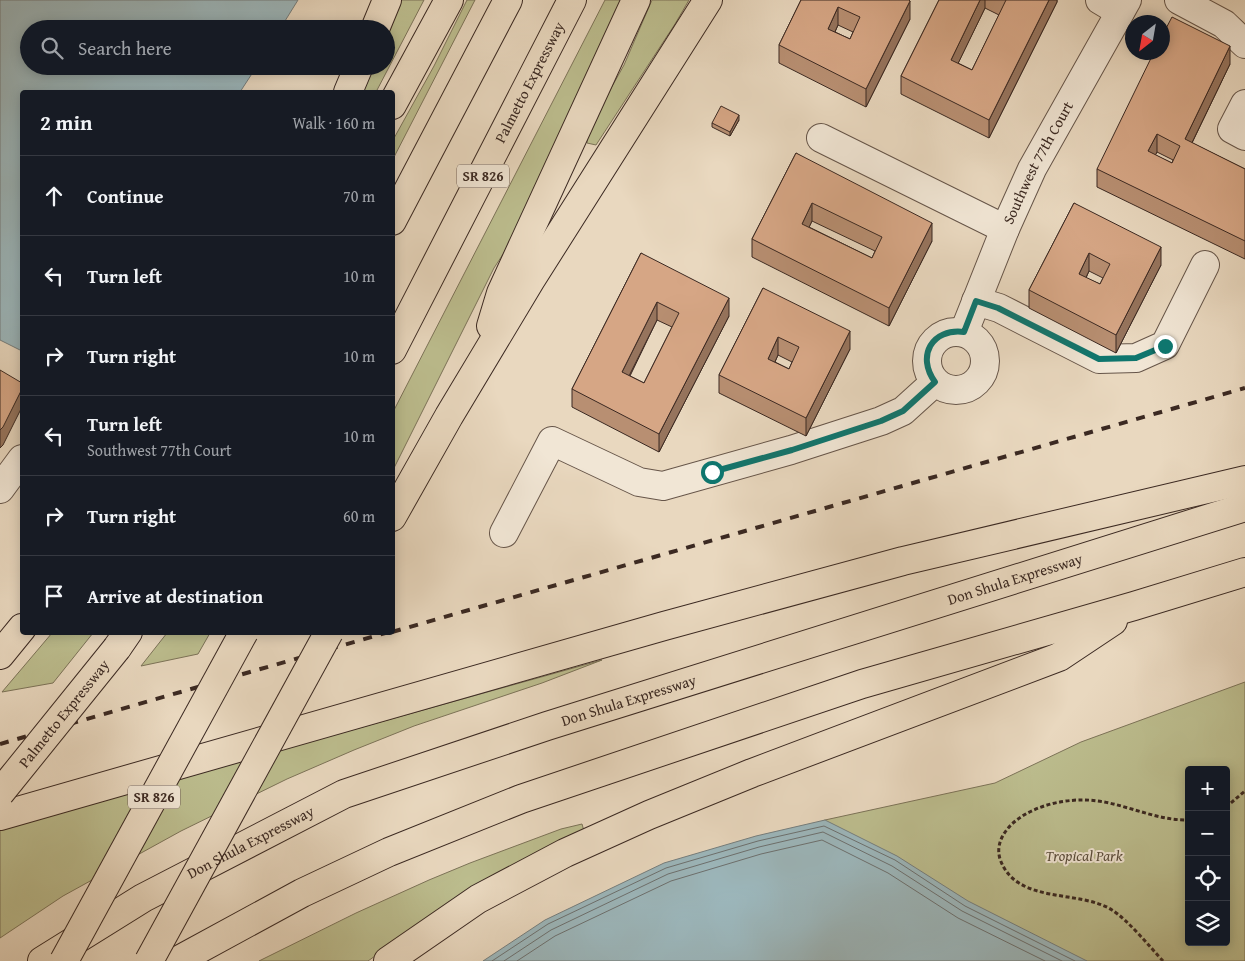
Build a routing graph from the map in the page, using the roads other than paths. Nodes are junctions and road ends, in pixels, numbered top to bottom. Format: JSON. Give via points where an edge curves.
{"nodes":[{"id":1,"x":387,"y":0,"type":"edge"},
{"id":2,"x":449,"y":0,"type":"edge"},
{"id":3,"x":508,"y":0,"type":"edge"},
{"id":4,"x":572,"y":0,"type":"edge"},
{"id":5,"x":636,"y":0,"type":"edge"},
{"id":6,"x":708,"y":0,"type":"edge"},
{"id":7,"x":1179,"y":0,"type":"edge"},
{"id":8,"x":1116,"y":4,"type":"edge"},
{"id":9,"x":379,"y":20,"type":"edge"},
{"id":10,"x":1245,"y":44,"type":"edge"},
{"id":11,"x":355,"y":75,"type":"edge"},
{"id":12,"x":349,"y":90,"type":"edge"},
{"id":13,"x":395,"y":99,"type":"edge"},
{"id":14,"x":1245,"y":104,"type":"edge"},
{"id":15,"x":1245,"y":136,"type":"edge"},
{"id":16,"x":821,"y":138,"type":"dead end"},
{"id":17,"x":395,"y":215,"type":"edge"},
{"id":18,"x":1005,"y":229,"type":"junction"},
{"id":19,"x":1205,"y":265,"type":"dead end"},
{"id":20,"x":976,"y":301,"type":"junction"},
{"id":21,"x":964,"y":332,"type":"junction"},
{"id":22,"x":395,"y":344,"type":"edge"},
{"id":23,"x":480,"y":363,"type":"junction"},
{"id":24,"x":935,"y":382,"type":"junction"},
{"id":25,"x":20,"y":462,"type":"edge"},
{"id":26,"x":1245,"y":480,"type":"edge"},
{"id":27,"x":0,"y":489,"type":"edge"},
{"id":28,"x":1245,"y":507,"type":"edge"},
{"id":29,"x":395,"y":512,"type":"edge"},
{"id":30,"x":504,"y":533,"type":"dead end"},
{"id":31,"x":1245,"y":572,"type":"edge"},
{"id":32,"x":1134,"y":606,"type":"junction"},
{"id":33,"x":20,"y":630,"type":"edge"},
{"id":34,"x":242,"y":635,"type":"edge"},
{"id":35,"x":327,"y":635,"type":"edge"},
{"id":36,"x":122,"y":640,"type":"edge"},
{"id":37,"x":0,"y":655,"type":"edge"},
{"id":38,"x":0,"y":793,"type":"edge"},
{"id":39,"x":0,"y":816,"type":"edge"},
{"id":40,"x":42,"y":961,"type":"edge"},
{"id":41,"x":64,"y":961,"type":"edge"},
{"id":42,"x":149,"y":961,"type":"edge"},
{"id":43,"x":177,"y":961,"type":"edge"},
{"id":44,"x":388,"y":961,"type":"edge"}],
"edges":[{"from":1,"to":9,"type":"highway"},
{"from":2,"to":13,"type":"highway"},
{"from":3,"to":17,"type":"highway"},
{"from":4,"to":22,"type":"highway","name":"Palmetto Expressway","number":"SR 826"},
{"from":5,"to":23,"type":"highway","via":[[501,293]]},
{"from":6,"to":23,"type":"highway"},
{"from":7,"to":10,"type":"street","via":[[1224,24]]},
{"from":8,"to":18,"type":"street","name":"Southwest 77th Court"},
{"from":11,"to":12,"type":"highway"},
{"from":14,"to":15,"type":"street","via":[[1232,129]]},
{"from":16,"to":18,"type":"street"},
{"from":18,"to":20,"type":"street","name":"Southwest 77th Court"},
{"from":19,"to":20,"type":"street","via":[[1165,346],[1136,358],[1099,359],[998,308]]},
{"from":20,"to":21,"type":"street","name":"Southwest 77th Court"},
{"from":21,"to":24,"type":"street","via":[[945,333],[930,346],[926,364]]},
{"from":21,"to":24,"type":"street","via":[[980,343],[984,352],[984,371],[979,380],[962,390],[952,390]]},
{"from":23,"to":29,"type":"highway"},
{"from":24,"to":30,"type":"street","via":[[903,411],[881,421],[663,486],[638,482],[552,440]]},
{"from":25,"to":27,"type":"street"},
{"from":26,"to":39,"type":"highway","via":[[893,564],[664,626]]},
{"from":28,"to":40,"type":"highway","name":"Don Shula Expressway","via":[[547,726],[344,794],[143,898]]},
{"from":31,"to":32,"type":"highway"},
{"from":32,"to":43,"type":"highway","via":[[862,684],[521,799],[389,852],[302,893]]},
{"from":32,"to":44,"type":"highway","via":[[1059,657],[752,773],[565,853],[478,899]]},
{"from":33,"to":37,"type":"highway"},
{"from":34,"to":41,"type":"highway","number":"SR 826","bridge":true},
{"from":35,"to":42,"type":"highway","bridge":true},
{"from":36,"to":38,"type":"highway","name":"Palmetto Expressway","bridge":true}]}
